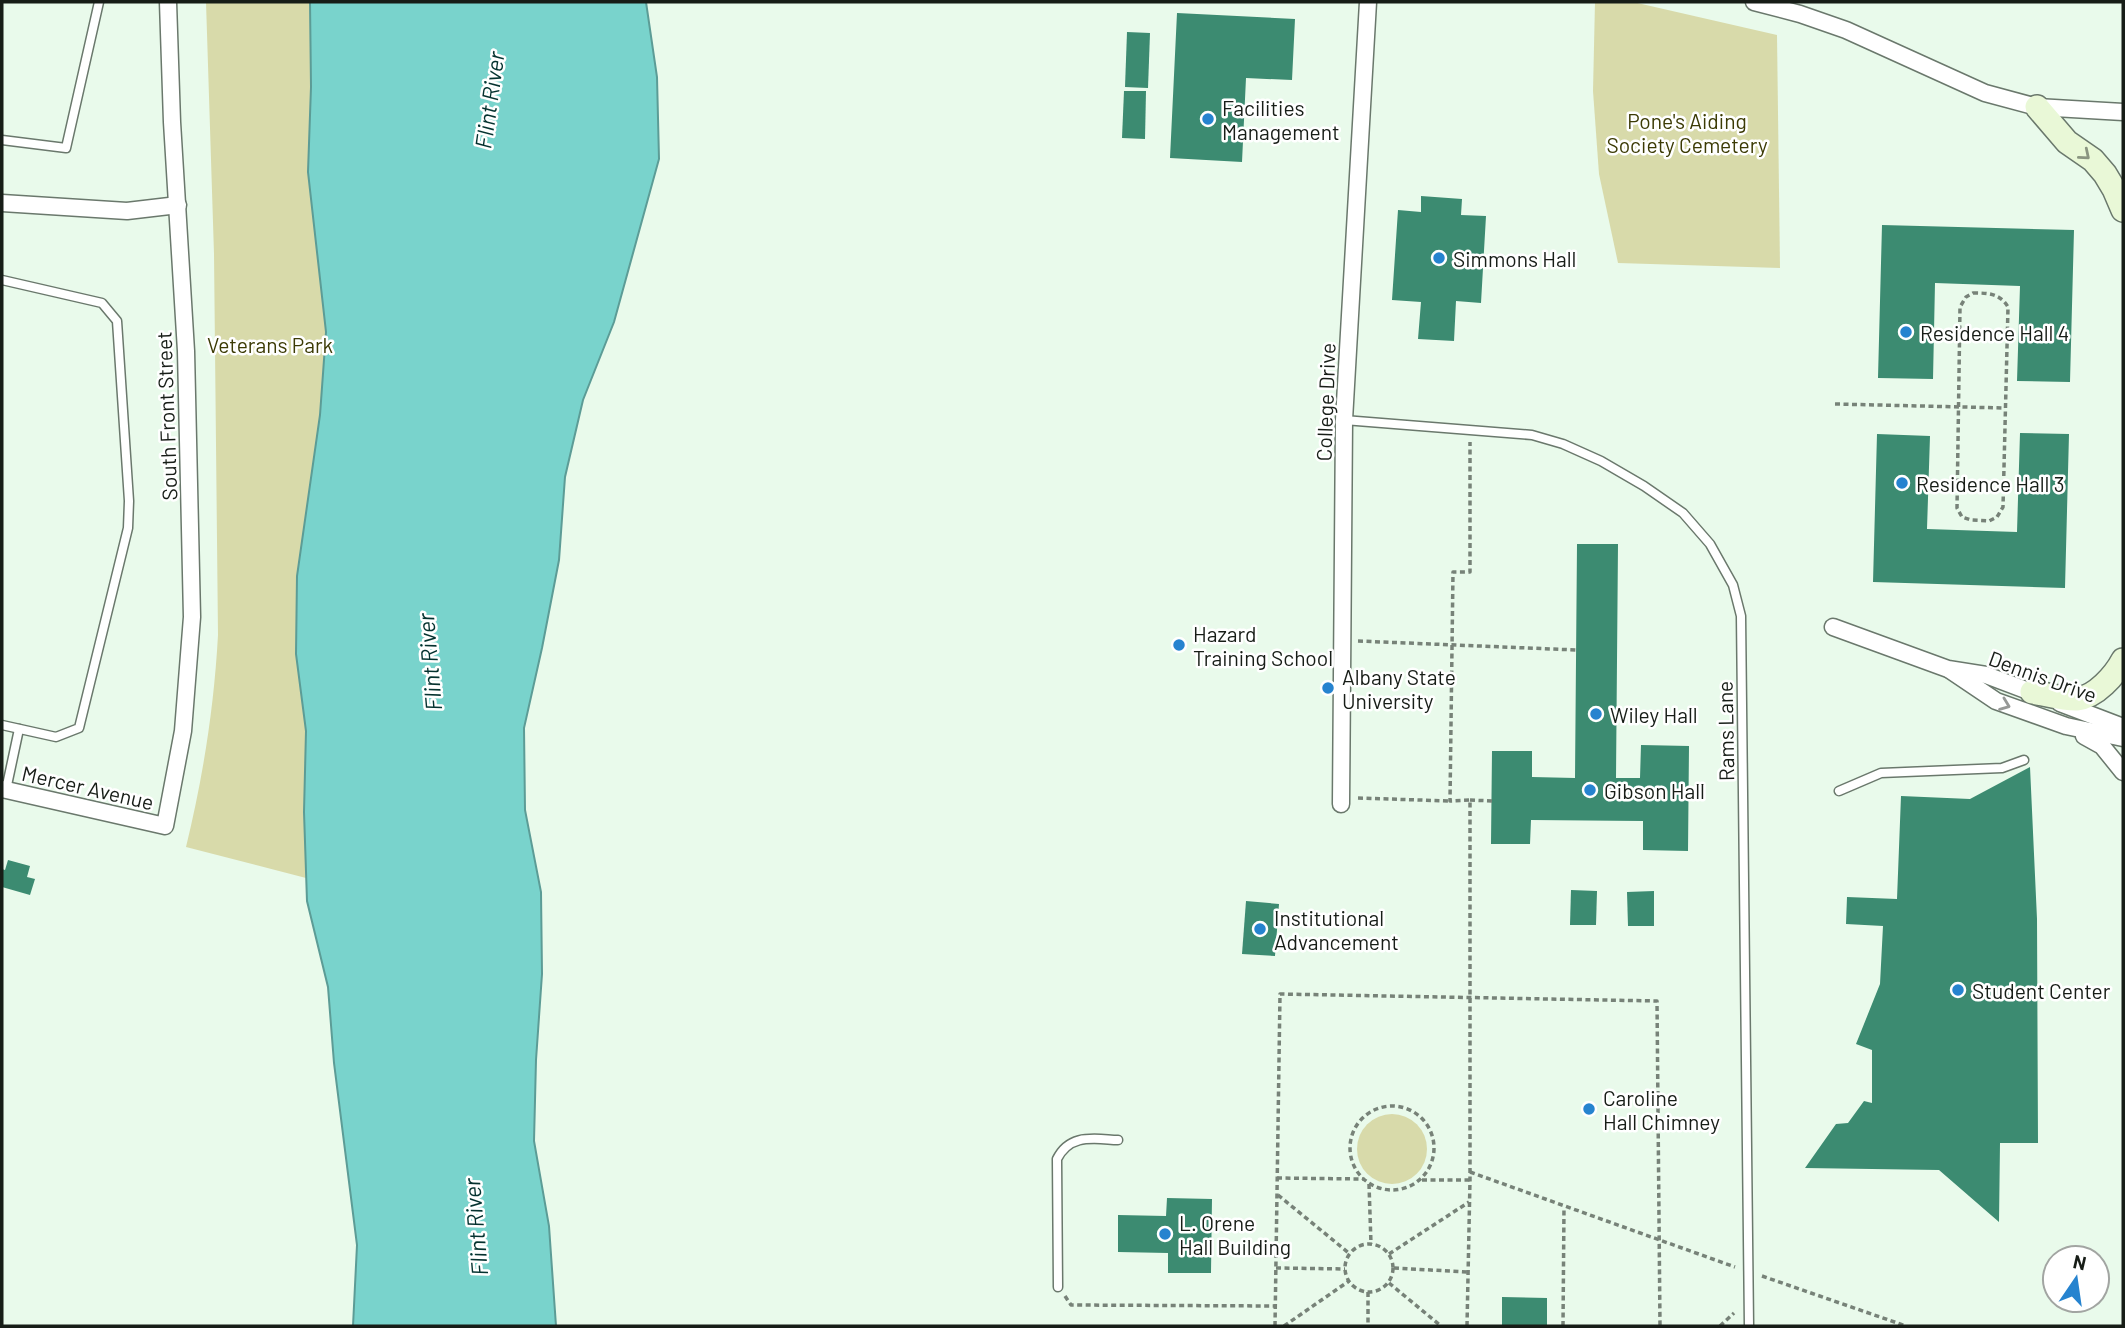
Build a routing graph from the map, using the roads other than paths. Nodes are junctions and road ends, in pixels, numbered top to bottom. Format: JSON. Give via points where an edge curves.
{"nodes":[{"id":1,"x":99,"y":2,"type":"edge"},
{"id":2,"x":168,"y":2,"type":"edge"},
{"id":3,"x":1368,"y":2,"type":"edge"},
{"id":4,"x":1754,"y":2,"type":"edge"},
{"id":5,"x":1800,"y":8,"type":"edge"},
{"id":6,"x":2037,"y":107,"type":"junction"},
{"id":7,"x":2123,"y":112,"type":"edge"},
{"id":8,"x":2,"y":140,"type":"edge"},
{"id":9,"x":2,"y":203,"type":"edge"},
{"id":10,"x":178,"y":205,"type":"junction"},
{"id":11,"x":2123,"y":210,"type":"edge"},
{"id":12,"x":2,"y":280,"type":"edge"},
{"id":13,"x":1344,"y":419,"type":"junction"},
{"id":14,"x":1833,"y":627,"type":"dead end"},
{"id":15,"x":2123,"y":660,"type":"edge"},
{"id":16,"x":1948,"y":669,"type":"junction"},
{"id":17,"x":2032,"y":692,"type":"junction"},
{"id":18,"x":2,"y":725,"type":"edge"},
{"id":19,"x":2066,"y":726,"type":"junction"},
{"id":20,"x":2123,"y":727,"type":"edge"},
{"id":21,"x":19,"y":729,"type":"junction"},
{"id":22,"x":2123,"y":738,"type":"edge"},
{"id":23,"x":2024,"y":760,"type":"dead end"},
{"id":24,"x":2123,"y":772,"type":"edge"},
{"id":25,"x":4,"y":790,"type":"edge"},
{"id":26,"x":1839,"y":791,"type":"dead end"},
{"id":27,"x":1341,"y":801,"type":"road end"},
{"id":28,"x":165,"y":826,"type":"joint"},
{"id":29,"x":1118,"y":1140,"type":"dead end"},
{"id":30,"x":1058,"y":1287,"type":"road end"},
{"id":31,"x":1749,"y":1326,"type":"edge"}],
"edges":[{"from":1,"to":8,"type":"lane","via":[[66,148]]},
{"from":2,"to":10,"type":"street","name":"South Front Street"},
{"from":3,"to":13,"type":"street","name":"College Drive"},
{"from":4,"to":5,"type":"street"},
{"from":5,"to":6,"type":"street","via":[[1985,93]]},
{"from":6,"to":7,"type":"street"},
{"from":6,"to":11,"type":"main road","one_way":true,"via":[[2067,142],[2105,174]]},
{"from":9,"to":10,"type":"street","via":[[127,211]]},
{"from":10,"to":28,"type":"street","name":"South Front Street","via":[[192,617],[184,731]]},
{"from":12,"to":21,"type":"lane","via":[[102,303],[117,321],[129,501],[128,528],[79,728],[56,737]]},
{"from":13,"to":27,"type":"street","name":"College Drive"},
{"from":13,"to":31,"type":"lane","name":"Rams Lane","via":[[1532,435],[1563,444],[1619,471],[1684,513],[1710,544],[1733,585],[1741,616]]},
{"from":14,"to":16,"type":"street","name":"Dennis Drive"},
{"from":15,"to":17,"type":"main road","via":[[2099,689],[2078,699]]},
{"from":16,"to":17,"type":"street","name":"Dennis Drive","via":[[1986,675]]},
{"from":16,"to":19,"type":"street","name":"Dennis Drive","one_way":true,"via":[[1996,701]]},
{"from":17,"to":20,"type":"street","name":"Dennis Drive"},
{"from":18,"to":21,"type":"lane"},
{"from":19,"to":22,"type":"street","name":"Dennis Drive"},
{"from":19,"to":24,"type":"street","via":[[2102,746]]},
{"from":21,"to":25,"type":"lane"},
{"from":23,"to":26,"type":"lane","via":[[2002,768],[1881,773]]},
{"from":25,"to":28,"type":"street","name":"Mercer Avenue"},
{"from":29,"to":30,"type":"lane","via":[[1069,1143],[1057,1159]]}]}
